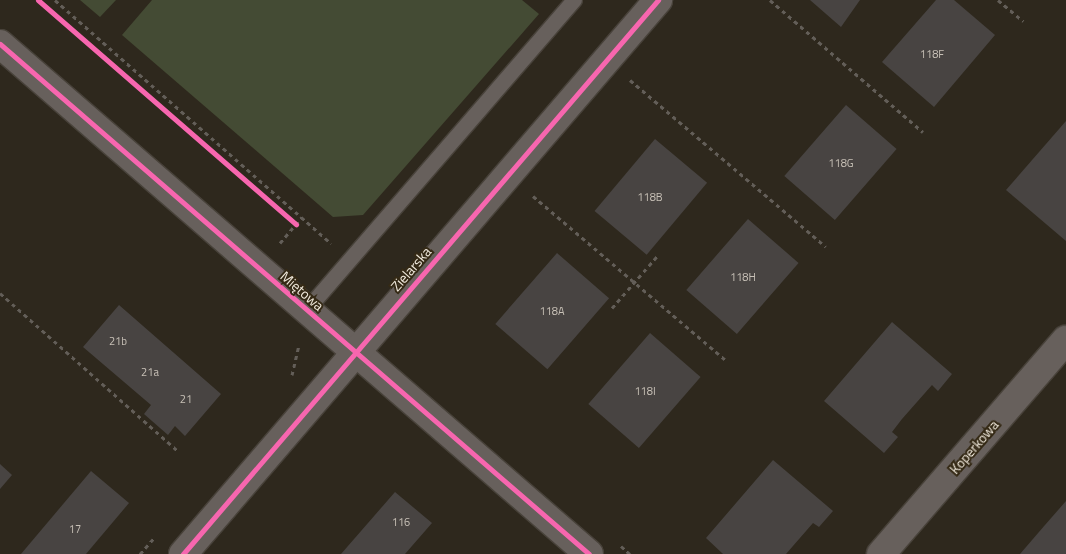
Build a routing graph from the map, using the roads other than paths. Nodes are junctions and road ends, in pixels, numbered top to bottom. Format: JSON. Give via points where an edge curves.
{"nodes":[{"id":1,"x":574,"y":0,"type":"edge"},
{"id":2,"x":658,"y":0,"type":"edge"},
{"id":3,"x":0,"y":44,"type":"edge"},
{"id":4,"x":303,"y":322,"type":"junction"},
{"id":5,"x":1066,"y":340,"type":"edge"},
{"id":6,"x":357,"y":353,"type":"junction"},
{"id":7,"x":183,"y":554,"type":"edge"},
{"id":8,"x":589,"y":554,"type":"edge"},
{"id":9,"x":881,"y":554,"type":"edge"}],
"edges":[{"from":1,"to":4,"type":"lane"},
{"from":2,"to":6,"type":"street","name":"Zielarska"},
{"from":3,"to":4,"type":"street","name":"Miętowa"},
{"from":4,"to":6,"type":"street","name":"Miętowa"},
{"from":5,"to":9,"type":"street","name":"Koperkowa"},
{"from":6,"to":7,"type":"street","name":"Zielarska"},
{"from":6,"to":8,"type":"street","name":"Miętowa"}]}
